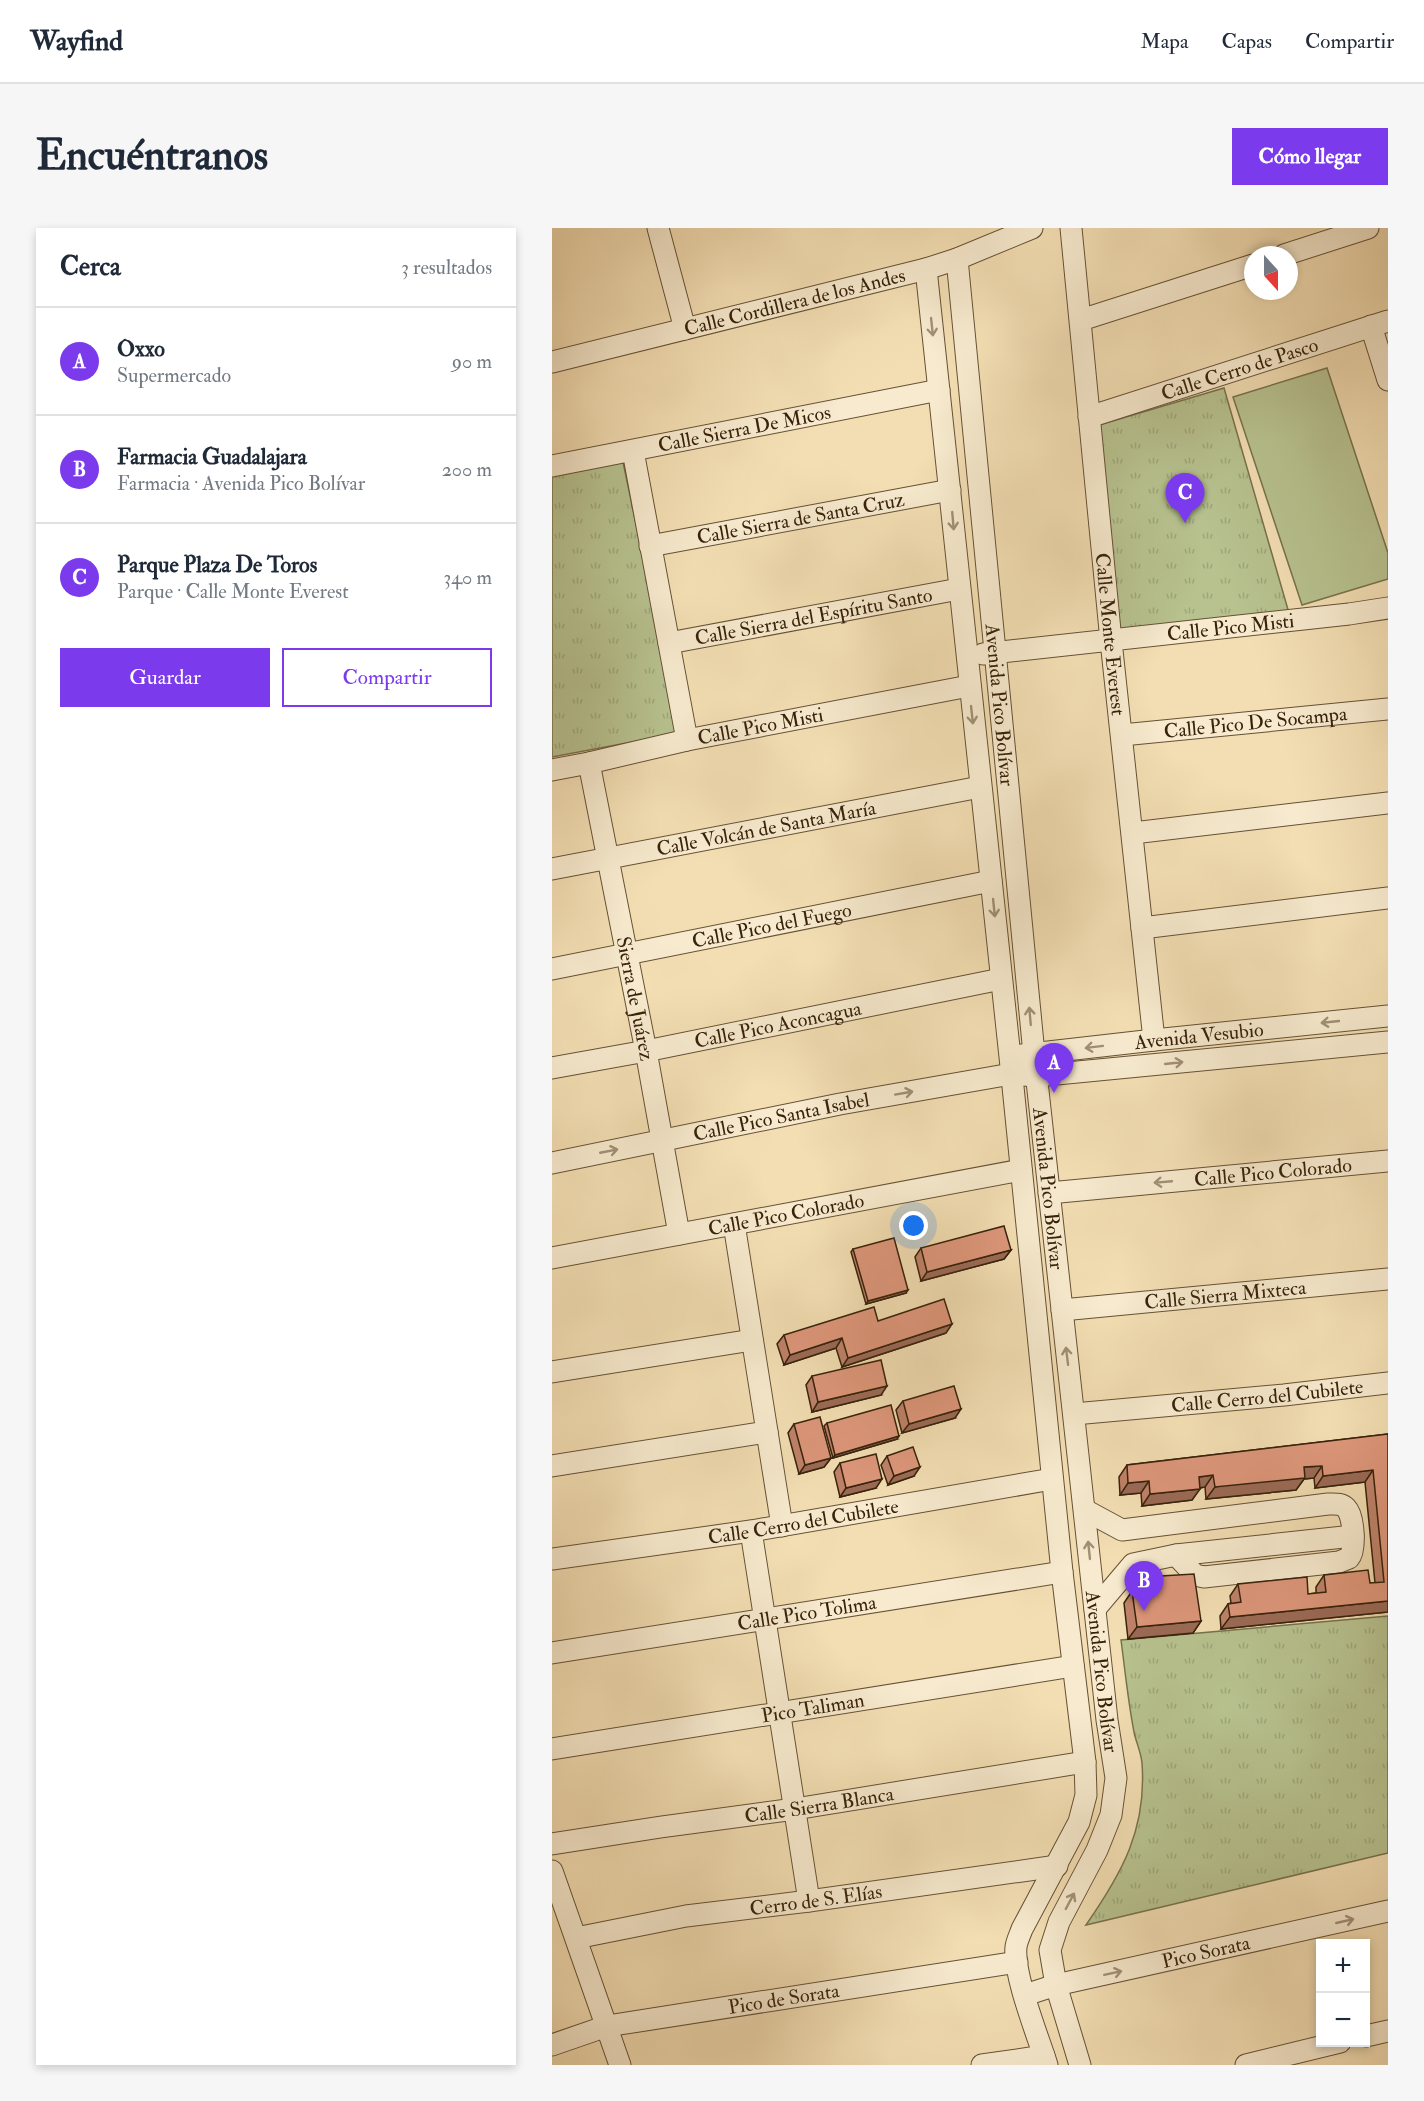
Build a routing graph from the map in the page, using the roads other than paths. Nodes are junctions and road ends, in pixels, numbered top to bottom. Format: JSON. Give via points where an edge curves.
{"nodes":[{"id":1,"x":658,"y":228,"type":"edge"},
{"id":2,"x":1032,"y":228,"type":"edge"},
{"id":3,"x":1071,"y":228,"type":"edge"},
{"id":4,"x":1368,"y":228,"type":"edge"},
{"id":5,"x":1298,"y":250,"type":"edge"},
{"id":6,"x":957,"y":259,"type":"junction"},
{"id":7,"x":926,"y":268,"type":"junction"},
{"id":8,"x":1244,"y":268,"type":"edge"},
{"id":9,"x":1081,"y":320,"type":"junction"},
{"id":10,"x":1380,"y":323,"type":"edge"},
{"id":11,"x":685,"y":329,"type":"junction"},
{"id":12,"x":552,"y":362,"type":"edge"},
{"id":13,"x":1388,"y":380,"type":"edge"},
{"id":14,"x":939,"y":390,"type":"junction"},
{"id":15,"x":1089,"y":417,"type":"junction"},
{"id":16,"x":633,"y":452,"type":"junction"},
{"id":17,"x":552,"y":466,"type":"edge"},
{"id":18,"x":950,"y":490,"type":"junction"},
{"id":19,"x":650,"y":546,"type":"junction"},
{"id":20,"x":959,"y":589,"type":"junction"},
{"id":21,"x":1388,"y":608,"type":"edge"},
{"id":22,"x":1111,"y":640,"type":"junction"},
{"id":23,"x":669,"y":643,"type":"junction"},
{"id":24,"x":996,"y":653,"type":"junction"},
{"id":25,"x":967,"y":655,"type":"junction"},
{"id":26,"x":969,"y":686,"type":"junction"},
{"id":27,"x":1388,"y":709,"type":"edge"},
{"id":28,"x":1122,"y":735,"type":"junction"},
{"id":29,"x":687,"y":740,"type":"junction"},
{"id":30,"x":589,"y":763,"type":"junction"},
{"id":31,"x":552,"y":770,"type":"edge"},
{"id":32,"x":980,"y":787,"type":"junction"},
{"id":33,"x":1388,"y":803,"type":"edge"},
{"id":34,"x":1133,"y":833,"type":"junction"},
{"id":35,"x":606,"y":858,"type":"junction"},
{"id":36,"x":552,"y":868,"type":"edge"},
{"id":37,"x":991,"y":880,"type":"junction"},
{"id":38,"x":1388,"y":898,"type":"edge"},
{"id":39,"x":1142,"y":928,"type":"junction"},
{"id":40,"x":627,"y":955,"type":"junction"},
{"id":41,"x":552,"y":969,"type":"edge"},
{"id":42,"x":1001,"y":979,"type":"junction"},
{"id":43,"x":1388,"y":1016,"type":"edge"},
{"id":44,"x":1154,"y":1040,"type":"junction"},
{"id":45,"x":1388,"y":1042,"type":"edge"},
{"id":46,"x":646,"y":1051,"type":"junction"},
{"id":47,"x":1034,"y":1054,"type":"junction"},
{"id":48,"x":1011,"y":1065,"type":"junction"},
{"id":49,"x":552,"y":1068,"type":"edge"},
{"id":50,"x":1036,"y":1076,"type":"junction"},
{"id":51,"x":662,"y":1140,"type":"junction"},
{"id":52,"x":1388,"y":1161,"type":"edge"},
{"id":53,"x":552,"y":1163,"type":"edge"},
{"id":54,"x":1021,"y":1170,"type":"junction"},
{"id":55,"x":1050,"y":1193,"type":"junction"},
{"id":56,"x":734,"y":1224,"type":"junction"},
{"id":57,"x":679,"y":1234,"type":"junction"},
{"id":58,"x":552,"y":1258,"type":"edge"},
{"id":59,"x":1388,"y":1279,"type":"edge"},
{"id":60,"x":1062,"y":1310,"type":"junction"},
{"id":61,"x":752,"y":1340,"type":"junction"},
{"id":62,"x":552,"y":1372,"type":"edge"},
{"id":63,"x":1388,"y":1383,"type":"edge"},
{"id":64,"x":1074,"y":1414,"type":"junction"},
{"id":65,"x":767,"y":1432,"type":"junction"},
{"id":66,"x":552,"y":1466,"type":"edge"},
{"id":67,"x":1052,"y":1479,"type":"junction"},
{"id":68,"x":1085,"y":1510,"type":"junction"},
{"id":69,"x":782,"y":1526,"type":"junction"},
{"id":70,"x":1122,"y":1530,"type":"junction"},
{"id":71,"x":751,"y":1531,"type":"junction"},
{"id":72,"x":552,"y":1559,"type":"edge"},
{"id":73,"x":1133,"y":1563,"type":"junction"},
{"id":74,"x":1062,"y":1572,"type":"junction"},
{"id":75,"x":1095,"y":1609,"type":"junction"},
{"id":76,"x":764,"y":1620,"type":"junction"},
{"id":77,"x":552,"y":1653,"type":"edge"},
{"id":78,"x":1073,"y":1666,"type":"junction"},
{"id":79,"x":779,"y":1714,"type":"junction"},
{"id":80,"x":552,"y":1749,"type":"edge"},
{"id":81,"x":1085,"y":1762,"type":"junction"},
{"id":82,"x":795,"y":1809,"type":"junction"},
{"id":83,"x":552,"y":1844,"type":"edge"},
{"id":84,"x":1057,"y":1866,"type":"junction"},
{"id":85,"x":553,"y":1875,"type":"edge"},
{"id":86,"x":809,"y":1901,"type":"junction"},
{"id":87,"x":1388,"y":1911,"type":"edge"},
{"id":88,"x":576,"y":1938,"type":"junction"},
{"id":89,"x":1017,"y":1962,"type":"junction"},
{"id":90,"x":1056,"y":1985,"type":"junction"},
{"id":91,"x":1025,"y":1995,"type":"junction"},
{"id":92,"x":607,"y":2026,"type":"junction"},
{"id":93,"x":1388,"y":2031,"type":"edge"},
{"id":94,"x":1370,"y":2036,"type":"edge"},
{"id":95,"x":552,"y":2045,"type":"edge"},
{"id":96,"x":1323,"y":2047,"type":"edge"},
{"id":97,"x":1046,"y":2060,"type":"edge"},
{"id":98,"x":620,"y":2065,"type":"edge"},
{"id":99,"x":982,"y":2065,"type":"edge"},
{"id":100,"x":1080,"y":2065,"type":"edge"},
{"id":101,"x":1246,"y":2065,"type":"edge"}],
"edges":[{"from":1,"to":11,"type":"street"},
{"from":2,"to":6,"type":"street","name":"Calle Cordillera de los Andes"},
{"from":3,"to":9,"type":"street","name":"Calle Monte Everest"},
{"from":4,"to":5,"type":"street"},
{"from":6,"to":7,"type":"street","name":"Calle Cordillera de los Andes"},
{"from":6,"to":24,"type":"street","name":"Avenida Pico Bolívar"},
{"from":7,"to":11,"type":"street","name":"Calle Cordillera de los Andes"},
{"from":7,"to":14,"type":"street","name":"Avenida Pico Bolívar","one_way":true},
{"from":8,"to":9,"type":"street"},
{"from":9,"to":15,"type":"street","name":"Calle Monte Everest"},
{"from":10,"to":13,"type":"street"},
{"from":10,"to":15,"type":"street","name":"Calle Cerro de Pasco"},
{"from":11,"to":12,"type":"street","name":"Calle Cordillera de los Andes"},
{"from":14,"to":16,"type":"street","name":"Calle Sierra De Micos"},
{"from":14,"to":18,"type":"street","name":"Avenida Pico Bolívar"},
{"from":15,"to":22,"type":"street","name":"Calle Monte Everest"},
{"from":16,"to":17,"type":"street","name":"Calle Sierra De Micos"},
{"from":16,"to":19,"type":"street"},
{"from":18,"to":19,"type":"street","name":"Calle Sierra de Santa Cruz"},
{"from":18,"to":20,"type":"street","name":"Avenida Pico Bolívar","one_way":true},
{"from":19,"to":23,"type":"street"},
{"from":20,"to":23,"type":"street","name":"Calle Sierra del Espíritu Santo"},
{"from":20,"to":25,"type":"street","name":"Avenida Pico Bolívar"},
{"from":21,"to":22,"type":"street","name":"Calle Pico Misti"},
{"from":22,"to":24,"type":"street","name":"Calle Pico Misti"},
{"from":22,"to":28,"type":"street","name":"Calle Monte Everest"},
{"from":23,"to":29,"type":"street"},
{"from":24,"to":25,"type":"street","name":"Calle Pico Misti"},
{"from":47,"to":24,"type":"street","name":"Avenida Pico Bolívar","one_way":true},
{"from":25,"to":26,"type":"street","name":"Avenida Pico Bolívar"},
{"from":26,"to":29,"type":"street","name":"Calle Pico Misti"},
{"from":26,"to":32,"type":"street","name":"Avenida Pico Bolívar","one_way":true},
{"from":27,"to":28,"type":"street","name":"Calle Pico De Socampa"},
{"from":28,"to":34,"type":"street","name":"Calle Monte Everest"},
{"from":29,"to":30,"type":"street","name":"Calle Pico Misti"},
{"from":30,"to":31,"type":"street","name":"Calle Pico Misti"},
{"from":30,"to":35,"type":"street","name":"Sierra de Juárez"},
{"from":32,"to":35,"type":"street","name":"Calle Volcán de Santa María"},
{"from":32,"to":37,"type":"street","name":"Avenida Pico Bolívar"},
{"from":33,"to":34,"type":"street"},
{"from":34,"to":39,"type":"street","name":"Calle Monte Everest"},
{"from":35,"to":36,"type":"street","name":"Calle Volcán de Santa María"},
{"from":35,"to":40,"type":"street","name":"Sierra de Juárez"},
{"from":37,"to":40,"type":"street","name":"Calle Pico del Fuego"},
{"from":37,"to":42,"type":"street","name":"Avenida Pico Bolívar","one_way":true},
{"from":38,"to":39,"type":"street"},
{"from":39,"to":44,"type":"street","name":"Calle Monte Everest"},
{"from":40,"to":41,"type":"street","name":"Calle Pico del Fuego"},
{"from":40,"to":46,"type":"street","name":"Sierra de Juárez"},
{"from":42,"to":46,"type":"street","name":"Calle Pico Aconcagua"},
{"from":42,"to":48,"type":"street","name":"Avenida Pico Bolívar"},
{"from":43,"to":44,"type":"street","name":"Avenida Vesubio","one_way":true},
{"from":44,"to":47,"type":"street","name":"Avenida Vesubio","one_way":true},
{"from":50,"to":45,"type":"street","name":"Avenida Vesubio","one_way":true},
{"from":46,"to":49,"type":"street","name":"Calle Pico Aconcagua"},
{"from":46,"to":51,"type":"street","name":"Sierra de Juárez"},
{"from":47,"to":48,"type":"street","name":"Avenida Vesubio"},
{"from":47,"to":50,"type":"street","name":"Avenida Pico Bolívar"},
{"from":48,"to":50,"type":"street","name":"Avenida Vesubio"},
{"from":51,"to":48,"type":"street","name":"Calle Pico Santa Isabel","one_way":true},
{"from":48,"to":54,"type":"street","name":"Avenida Pico Bolívar"},
{"from":50,"to":55,"type":"street","name":"Avenida Pico Bolívar"},
{"from":53,"to":51,"type":"street","name":"Calle Pico Santa Isabel","one_way":true},
{"from":51,"to":57,"type":"street","name":"Sierra de Juárez"},
{"from":52,"to":55,"type":"street","name":"Calle Pico Colorado","one_way":true},
{"from":54,"to":56,"type":"street","name":"Calle Pico Colorado"},
{"from":54,"to":67,"type":"street","name":"Avenida Pico Bolívar"},
{"from":55,"to":60,"type":"street","name":"Avenida Pico Bolívar"},
{"from":56,"to":57,"type":"street","name":"Calle Pico Colorado"},
{"from":56,"to":61,"type":"street"},
{"from":57,"to":58,"type":"street","name":"Calle Pico Colorado"},
{"from":59,"to":60,"type":"street","name":"Calle Sierra Mixteca"},
{"from":64,"to":60,"type":"street","name":"Avenida Pico Bolívar","one_way":true},
{"from":61,"to":62,"type":"street"},
{"from":61,"to":65,"type":"street"},
{"from":63,"to":64,"type":"street","name":"Calle Cerro del Cubilete"},
{"from":64,"to":68,"type":"street","name":"Avenida Pico Bolívar"},
{"from":65,"to":66,"type":"street"},
{"from":65,"to":69,"type":"street"},
{"from":67,"to":69,"type":"street","name":"Calle Cerro del Cubilete"},
{"from":67,"to":74,"type":"street","name":"Avenida Pico Bolívar"},
{"from":68,"to":70,"type":"street"},
{"from":75,"to":68,"type":"street","name":"Avenida Pico Bolívar","one_way":true},
{"from":69,"to":71,"type":"street","name":"Calle Cerro del Cubilete"},
{"from":70,"to":73,"type":"street"},
{"from":70,"to":73,"type":"street","via":[[1341,1504],[1348,1510],[1353,1536],[1354,1550],[1349,1558],[1324,1565],[1204,1577],[1195,1575],[1176,1555]]},
{"from":71,"to":72,"type":"street","name":"Calle Cerro del Cubilete"},
{"from":71,"to":76,"type":"street"},
{"from":73,"to":75,"type":"street"},
{"from":74,"to":76,"type":"street","name":"Calle Pico Tolima"},
{"from":74,"to":78,"type":"street","name":"Avenida Pico Bolívar"},
{"from":90,"to":75,"type":"street","name":"Avenida Pico Bolívar","one_way":true,"via":[[1050,1950],[1054,1933],[1097,1851],[1111,1815],[1115,1789]]},
{"from":76,"to":77,"type":"street","name":"Calle Pico Tolima"},
{"from":76,"to":79,"type":"street"},
{"from":78,"to":79,"type":"street","name":"Pico Taliman"},
{"from":78,"to":81,"type":"street","name":"Avenida Pico Bolívar"},
{"from":79,"to":80,"type":"street","name":"Pico Taliman"},
{"from":79,"to":82,"type":"street"},
{"from":81,"to":82,"type":"street","name":"Calle Sierra Blanca"},
{"from":81,"to":84,"type":"street","name":"Avenida Pico Bolívar","via":[[1083,1808]]},
{"from":82,"to":83,"type":"street","name":"Calle Sierra Blanca"},
{"from":82,"to":86,"type":"street"},
{"from":84,"to":86,"type":"street","name":"Cerro de S. Elías"},
{"from":84,"to":89,"type":"street","name":"Avenida Pico Bolívar","via":[[1018,1939]]},
{"from":85,"to":88,"type":"street"},
{"from":86,"to":88,"type":"street","name":"Cerro de S. Elías","via":[[686,1916]]},
{"from":90,"to":87,"type":"street","name":"Pico Sorata","one_way":true},
{"from":88,"to":92,"type":"street"},
{"from":89,"to":91,"type":"street","name":"Avenida Pico Bolívar"},
{"from":89,"to":92,"type":"street","name":"Pico de Sorata"},
{"from":90,"to":91,"type":"street","name":"Pico Sorata"},
{"from":90,"to":100,"type":"street","name":"Avenida Pico Bolívar"},
{"from":91,"to":97,"type":"street","name":"Avenida Pico Bolívar"},
{"from":92,"to":95,"type":"street","name":"Pico de Sorata"},
{"from":92,"to":98,"type":"street"},
{"from":93,"to":94,"type":"street"},
{"from":96,"to":101,"type":"street"},
{"from":97,"to":99,"type":"street"}]}
